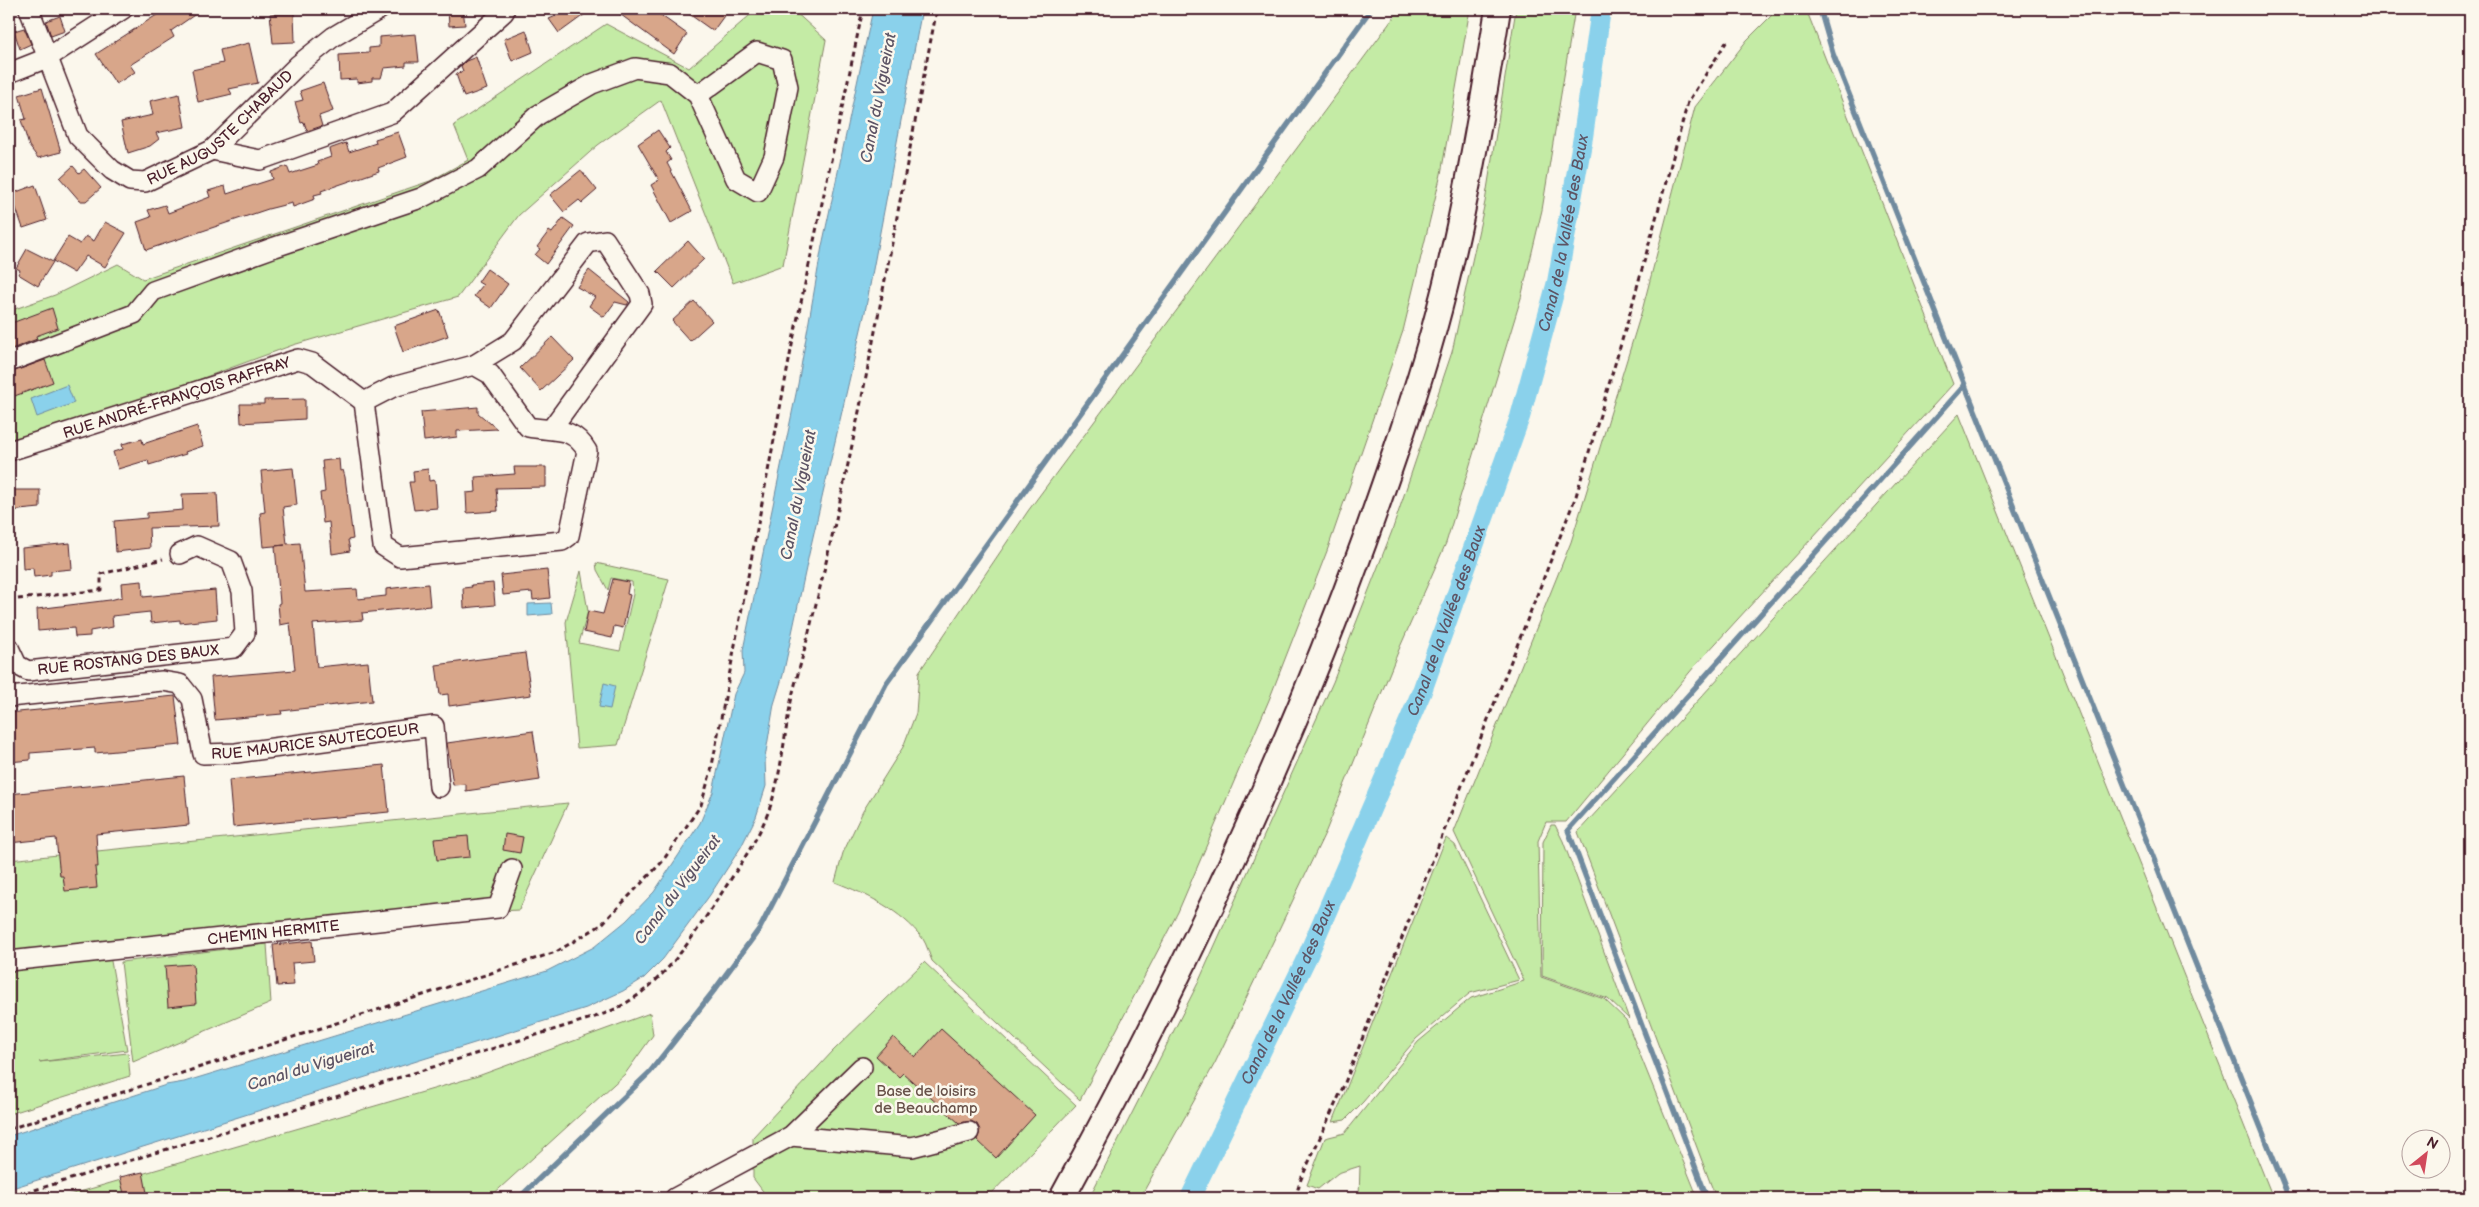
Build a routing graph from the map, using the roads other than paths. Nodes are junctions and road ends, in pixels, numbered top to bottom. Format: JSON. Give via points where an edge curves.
{"nodes":[{"id":1,"x":30,"y":9,"type":"edge"},
{"id":2,"x":123,"y":9,"type":"edge"},
{"id":3,"x":380,"y":9,"type":"edge"},
{"id":4,"x":1498,"y":9,"type":"edge"},
{"id":5,"x":504,"y":12,"type":"dead end"},
{"id":6,"x":47,"y":58,"type":"junction"},
{"id":7,"x":9,"y":73,"type":"edge"},
{"id":8,"x":698,"y":95,"type":"junction"},
{"id":9,"x":212,"y":150,"type":"junction"},
{"id":10,"x":9,"y":362,"type":"edge"},
{"id":11,"x":474,"y":365,"type":"junction"},
{"id":12,"x":364,"y":402,"type":"junction"},
{"id":13,"x":552,"y":428,"type":"junction"},
{"id":14,"x":9,"y":452,"type":"edge"},
{"id":15,"x":180,"y":554,"type":"road end"},
{"id":16,"x":9,"y":648,"type":"edge"},
{"id":17,"x":9,"y":697,"type":"edge"},
{"id":18,"x":439,"y":787,"type":"dead end"},
{"id":19,"x":512,"y":869,"type":"dead end"},
{"id":20,"x":9,"y":961,"type":"edge"},
{"id":21,"x":862,"y":1067,"type":"dead end"},
{"id":22,"x":969,"y":1132,"type":"dead end"},
{"id":23,"x":791,"y":1136,"type":"junction"},
{"id":24,"x":675,"y":1198,"type":"edge"},
{"id":25,"x":1062,"y":1198,"type":"edge"}],
"edges":[{"from":1,"to":6,"type":"street","name":"RUE AUGUSTE CHABAUD"},
{"from":2,"to":6,"type":"street"},
{"from":3,"to":9,"type":"street","name":"RUE AUGUSTE CHABAUD","via":[[333,37],[298,65]]},
{"from":4,"to":25,"type":"main road","via":[[1480,128],[1434,328],[1397,450],[1346,590],[1260,802],[1175,985]]},
{"from":5,"to":9,"type":"street","via":[[392,113],[260,160]]},
{"from":6,"to":7,"type":"street"},
{"from":6,"to":9,"type":"street","name":"RUE AUGUSTE CHABAUD","via":[[78,136],[112,170],[130,182],[145,182]]},
{"from":8,"to":8,"type":"street","via":[[736,179],[758,192],[774,157],[788,87],[782,60],[757,52]]},
{"from":8,"to":10,"type":"street","via":[[670,73],[635,68],[592,84],[538,116],[478,168],[421,198],[153,291],[134,314]]},
{"from":11,"to":12,"type":"street","via":[[393,387]]},
{"from":11,"to":13,"type":"street","via":[[490,374],[528,427]]},
{"from":11,"to":13,"type":"street","via":[[513,341],[588,243],[605,240],[640,294],[642,304]]},
{"from":12,"to":13,"type":"street","via":[[383,546],[400,557],[562,541],[569,536],[588,451],[580,438]]},
{"from":12,"to":14,"type":"street","name":"RUE ANDRÉ-FRANÇOIS RAFFRAY","via":[[312,363],[298,359]]},
{"from":15,"to":16,"type":"street","name":"RUE ROSTANG DES BAUX","via":[[197,546],[231,562],[242,592],[245,632],[234,648],[28,672],[17,665]]},
{"from":17,"to":18,"type":"street","name":"RUE MAURICE SAUTECOEUR","via":[[162,681],[180,684],[192,699],[203,754],[236,753],[434,726]]},
{"from":19,"to":20,"type":"street","name":"CHEMIN HERMITE","via":[[498,908]]},
{"from":21,"to":23,"type":"street"},
{"from":22,"to":23,"type":"street","via":[[912,1147]]},
{"from":23,"to":24,"type":"street"}]}
